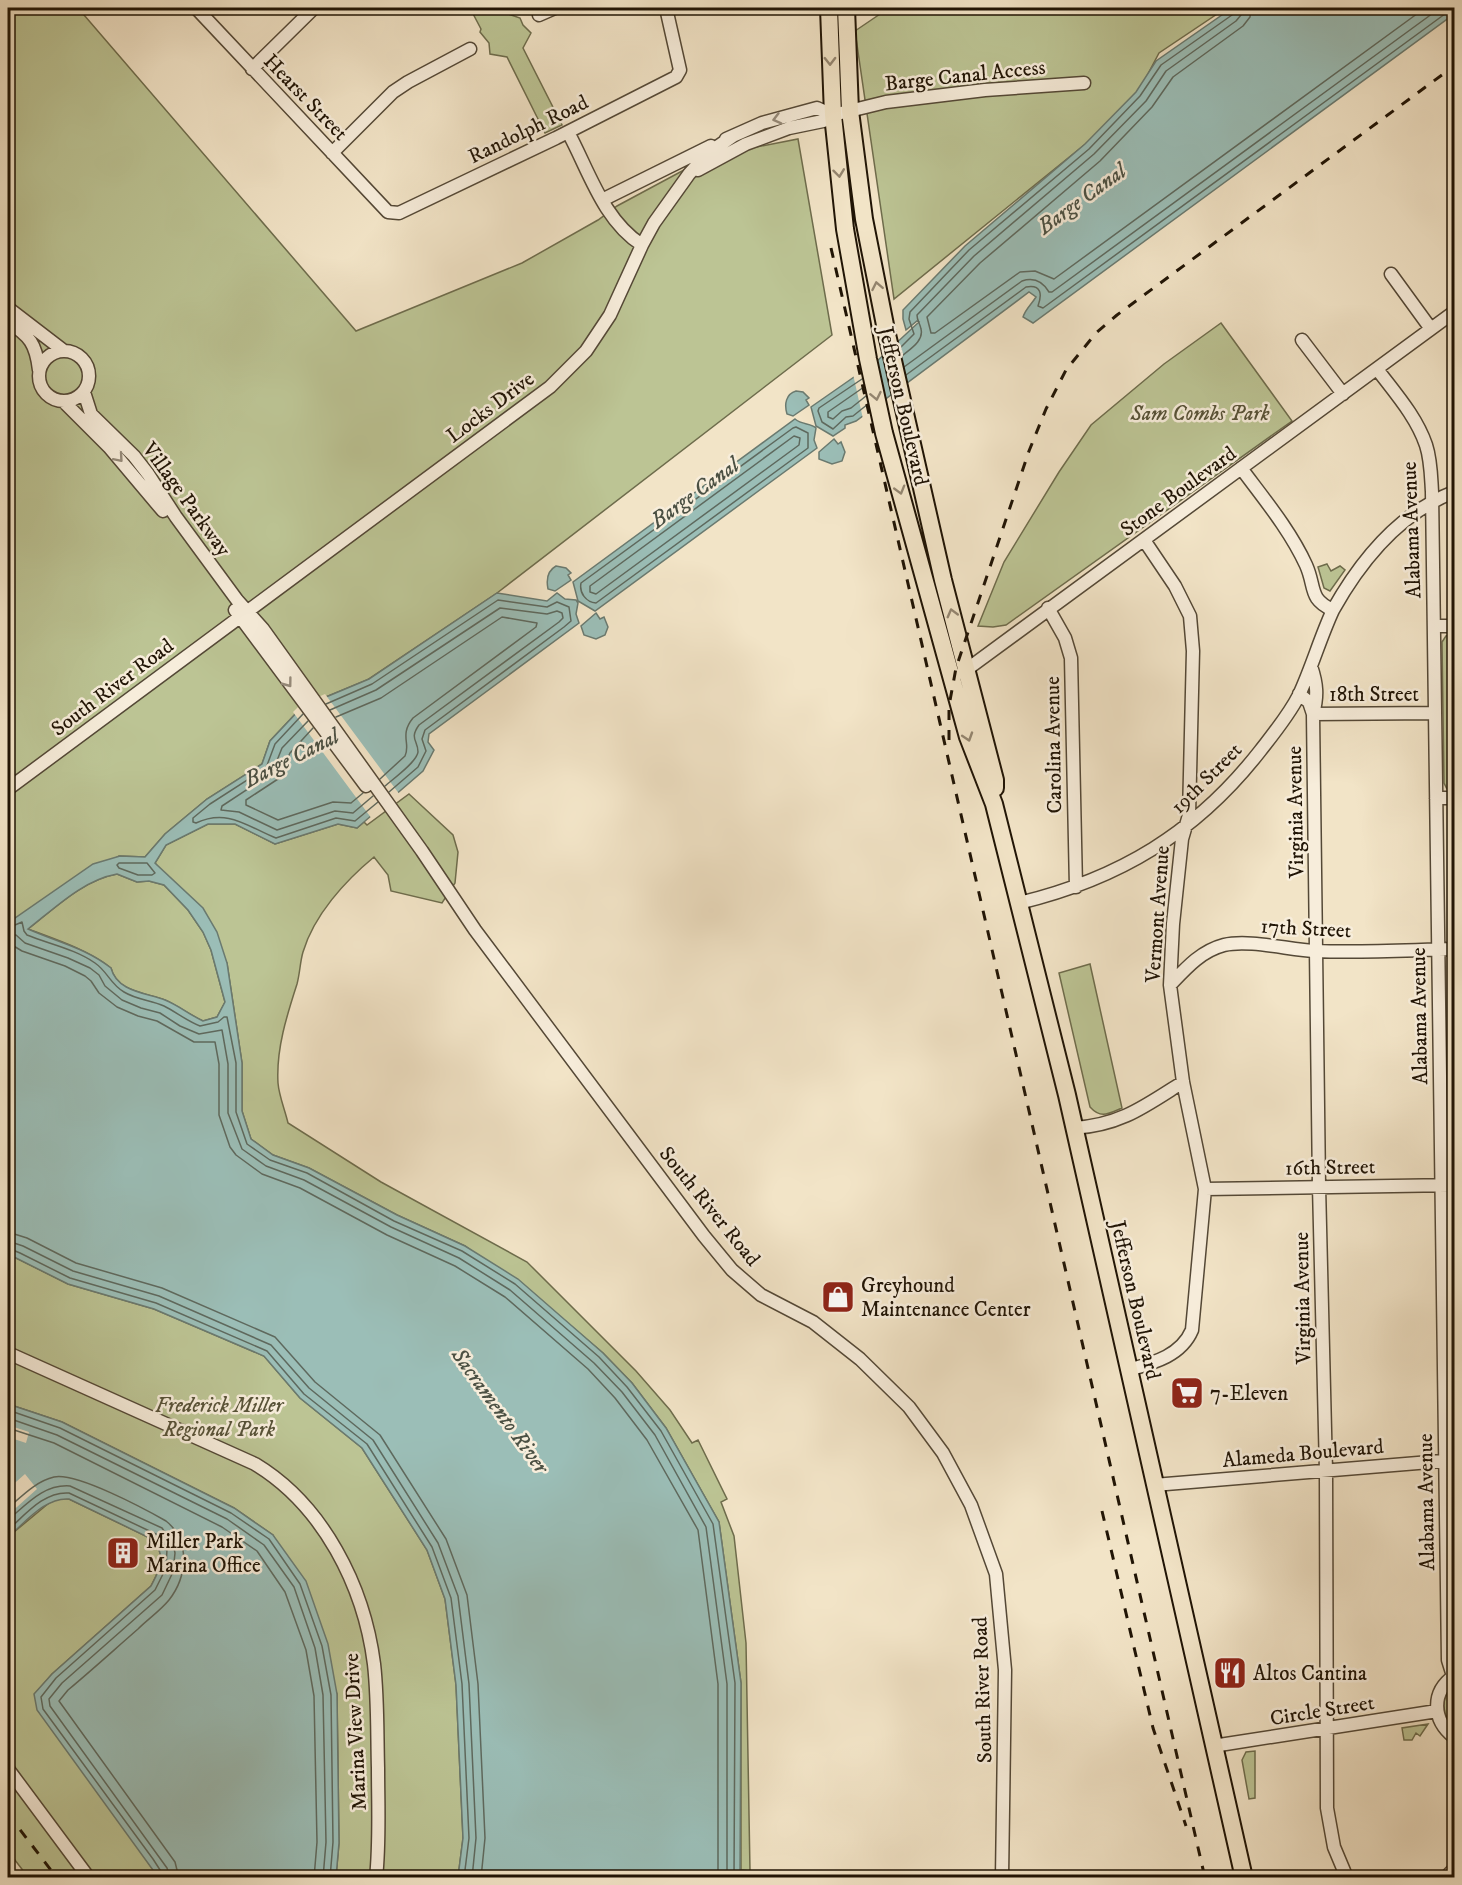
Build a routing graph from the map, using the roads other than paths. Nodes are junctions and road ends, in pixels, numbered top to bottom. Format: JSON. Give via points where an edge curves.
{"nodes":[{"id":1,"x":196,"y":8,"type":"edge"},
{"id":2,"x":314,"y":8,"type":"edge"},
{"id":3,"x":555,"y":8,"type":"edge"},
{"id":4,"x":666,"y":8,"type":"edge"},
{"id":5,"x":829,"y":8,"type":"edge"},
{"id":6,"x":846,"y":8,"type":"edge"},
{"id":7,"x":539,"y":15,"type":"dead end"},
{"id":8,"x":470,"y":49,"type":"dead end"},
{"id":9,"x":252,"y":69,"type":"junction"},
{"id":10,"x":1084,"y":83,"type":"dead end"},
{"id":11,"x":850,"y":111,"type":"junction"},
{"id":12,"x":833,"y":115,"type":"junction"},
{"id":13,"x":568,"y":132,"type":"junction"},
{"id":14,"x":733,"y":136,"type":"junction"},
{"id":15,"x":332,"y":153,"type":"junction"},
{"id":16,"x":689,"y":174,"type":"junction"},
{"id":17,"x":602,"y":200,"type":"junction"},
{"id":18,"x":388,"y":212,"type":"joint"},
{"id":19,"x":642,"y":245,"type":"junction"},
{"id":20,"x":1391,"y":274,"type":"dead end"},
{"id":21,"x":8,"y":308,"type":"edge"},
{"id":22,"x":1455,"y":312,"type":"edge"},
{"id":23,"x":8,"y":322,"type":"edge"},
{"id":24,"x":1431,"y":329,"type":"junction"},
{"id":25,"x":1302,"y":340,"type":"dead end"},
{"id":26,"x":64,"y":351,"type":"junction"},
{"id":27,"x":1377,"y":369,"type":"junction"},
{"id":28,"x":39,"y":371,"type":"junction"},
{"id":29,"x":84,"y":392,"type":"junction"},
{"id":30,"x":1343,"y":394,"type":"junction"},
{"id":31,"x":63,"y":402,"type":"junction"},
{"id":32,"x":1241,"y":468,"type":"junction"},
{"id":33,"x":1455,"y":492,"type":"edge"},
{"id":34,"x":1433,"y":503,"type":"junction"},
{"id":35,"x":1144,"y":540,"type":"junction"},
{"id":36,"x":1048,"y":608,"type":"junction"},
{"id":37,"x":1333,"y":610,"type":"junction"},
{"id":38,"x":243,"y":614,"type":"junction"},
{"id":39,"x":1434,"y":626,"type":"junction"},
{"id":40,"x":1455,"y":626,"type":"edge"},
{"id":41,"x":1311,"y":666,"type":"junction"},
{"id":42,"x":966,"y":670,"type":"junction"},
{"id":43,"x":953,"y":680,"type":"junction"},
{"id":44,"x":1299,"y":694,"type":"junction"},
{"id":45,"x":1313,"y":714,"type":"junction"},
{"id":46,"x":1435,"y":714,"type":"junction"},
{"id":47,"x":8,"y":789,"type":"edge"},
{"id":48,"x":1436,"y":798,"type":"junction"},
{"id":49,"x":1455,"y":798,"type":"edge"},
{"id":50,"x":994,"y":804,"type":"junction"},
{"id":51,"x":1185,"y":827,"type":"junction"},
{"id":52,"x":1076,"y":887,"type":"junction"},
{"id":53,"x":1019,"y":903,"type":"junction"},
{"id":54,"x":1438,"y":949,"type":"junction"},
{"id":55,"x":1455,"y":949,"type":"edge"},
{"id":56,"x":1317,"y":951,"type":"junction"},
{"id":57,"x":1170,"y":985,"type":"junction"},
{"id":58,"x":1183,"y":1082,"type":"junction"},
{"id":59,"x":1074,"y":1128,"type":"junction"},
{"id":60,"x":1455,"y":1185,"type":"edge"},
{"id":61,"x":1319,"y":1186,"type":"junction"},
{"id":62,"x":1441,"y":1186,"type":"junction"},
{"id":63,"x":1205,"y":1189,"type":"junction"},
{"id":64,"x":8,"y":1353,"type":"edge"},
{"id":65,"x":1128,"y":1370,"type":"junction"},
{"id":66,"x":1449,"y":1461,"type":"edge"},
{"id":67,"x":1326,"y":1471,"type":"junction"},
{"id":68,"x":1154,"y":1485,"type":"junction"},
{"id":69,"x":1454,"y":1676,"type":"edge"},
{"id":70,"x":1437,"y":1711,"type":"junction"},
{"id":71,"x":1326,"y":1729,"type":"junction"},
{"id":72,"x":1455,"y":1737,"type":"edge"},
{"id":73,"x":1213,"y":1746,"type":"junction"},
{"id":74,"x":8,"y":1769,"type":"edge"},
{"id":75,"x":1455,"y":1869,"type":"edge"},
{"id":76,"x":89,"y":1878,"type":"edge"},
{"id":77,"x":376,"y":1878,"type":"edge"},
{"id":78,"x":1002,"y":1878,"type":"edge"},
{"id":79,"x":1244,"y":1878,"type":"edge"},
{"id":80,"x":1347,"y":1878,"type":"edge"},
{"id":81,"x":1445,"y":1878,"type":"edge"}],
"edges":[{"from":1,"to":9,"type":"street","name":"Hearst Street"},
{"from":2,"to":9,"type":"street"},
{"from":3,"to":7,"type":"street"},
{"from":4,"to":13,"type":"street","name":"Randolph Road","via":[[680,70],[676,77]]},
{"from":5,"to":12,"type":"main road","name":"Jefferson Boulevard","one_way":true},
{"from":6,"to":11,"type":"main road","name":"Jefferson Boulevard"},
{"from":8,"to":15,"type":"street","via":[[393,92]]},
{"from":9,"to":15,"type":"street","name":"Hearst Street"},
{"from":10,"to":11,"type":"street","name":"Barge Canal Access","via":[[886,102]]},
{"from":11,"to":12,"type":"street","name":"Locks Drive"},
{"from":42,"to":11,"type":"main road","name":"Jefferson Boulevard","one_way":true,"via":[[886,330],[864,219]]},
{"from":12,"to":14,"type":"street","one_way":true,"via":[[817,108],[762,123]]},
{"from":12,"to":16,"type":"street","name":"Locks Drive","via":[[746,144]]},
{"from":12,"to":43,"type":"main road","name":"Jefferson Boulevard","one_way":true,"via":[[845,229],[868,359],[884,434]]},
{"from":13,"to":17,"type":"street"},
{"from":13,"to":18,"type":"street","name":"Randolph Road","via":[[420,205],[399,213]]},
{"from":14,"to":16,"type":"street","name":"Locks Drive","via":[[707,154]]},
{"from":14,"to":17,"type":"street"},
{"from":15,"to":18,"type":"street","name":"Hearst Street"},
{"from":16,"to":19,"type":"street","name":"Locks Drive"},
{"from":17,"to":19,"type":"street","via":[[623,231]]},
{"from":19,"to":38,"type":"street","name":"Locks Drive","via":[[610,315],[586,351],[550,387]]},
{"from":20,"to":24,"type":"street"},
{"from":21,"to":26,"type":"street"},
{"from":22,"to":24,"type":"street","name":"Stone Boulevard"},
{"from":23,"to":28,"type":"street","via":[[29,338]]},
{"from":24,"to":27,"type":"street","name":"Stone Boulevard"},
{"from":25,"to":30,"type":"street"},
{"from":26,"to":28,"type":"street","via":[[48,357]]},
{"from":26,"to":29,"type":"street","via":[[79,356],[88,369]]},
{"from":27,"to":30,"type":"street","name":"Stone Boulevard"},
{"from":27,"to":34,"type":"street","name":"Alabama Avenue","via":[[1422,434],[1431,462]]},
{"from":28,"to":31,"type":"street","via":[[42,388],[54,400]]},
{"from":29,"to":31,"type":"street"},
{"from":29,"to":38,"type":"street","name":"Village Parkway","via":[[91,414],[134,456],[237,600]]},
{"from":30,"to":32,"type":"street","name":"Stone Boulevard"},
{"from":31,"to":38,"type":"street","name":"Village Parkway","one_way":true,"via":[[141,484]]},
{"from":32,"to":35,"type":"street","name":"Stone Boulevard"},
{"from":32,"to":37,"type":"street","via":[[1301,554],[1316,599]]},
{"from":33,"to":34,"type":"street"},
{"from":34,"to":37,"type":"street","via":[[1377,546],[1352,577]]},
{"from":34,"to":39,"type":"street","name":"Alabama Avenue"},
{"from":35,"to":36,"type":"street","name":"Stone Boulevard"},
{"from":35,"to":51,"type":"street","name":"Vermont Avenue","via":[[1190,616],[1193,651],[1189,815]]},
{"from":36,"to":42,"type":"street","name":"Stone Boulevard"},
{"from":36,"to":52,"type":"street","name":"Carolina Avenue","via":[[1071,658]]},
{"from":37,"to":41,"type":"street"},
{"from":38,"to":47,"type":"street","name":"South River Road"},
{"from":38,"to":78,"type":"street","name":"South River Road","via":[[481,939],[732,1270],[761,1295],[813,1322],[860,1359],[909,1407],[943,1453],[971,1505],[996,1574],[1005,1670]]},
{"from":39,"to":40,"type":"street"},
{"from":39,"to":46,"type":"street","name":"Alabama Avenue"},
{"from":41,"to":44,"type":"street"},
{"from":41,"to":45,"type":"street","name":"Virginia Avenue","via":[[1317,697]]},
{"from":42,"to":43,"type":"street","name":"Stone Boulevard"},
{"from":42,"to":50,"type":"main road","name":"Jefferson Boulevard","via":[[995,780]]},
{"from":43,"to":50,"type":"main road","name":"Jefferson Boulevard","one_way":true,"via":[[968,737]]},
{"from":44,"to":45,"type":"street","via":[[1309,702]]},
{"from":44,"to":51,"type":"street","name":"19th Street","via":[[1253,759]]},
{"from":45,"to":46,"type":"street","name":"18th Street"},
{"from":45,"to":56,"type":"street","name":"Virginia Avenue"},
{"from":46,"to":48,"type":"street","name":"Alabama Avenue"},
{"from":48,"to":49,"type":"street"},
{"from":48,"to":54,"type":"street","name":"Alabama Avenue"},
{"from":50,"to":53,"type":"main road","name":"Jefferson Boulevard"},
{"from":51,"to":52,"type":"street","name":"19th Street","via":[[1127,864]]},
{"from":51,"to":57,"type":"street","name":"Vermont Avenue"},
{"from":52,"to":53,"type":"street","name":"19th Street"},
{"from":53,"to":59,"type":"main road","name":"Jefferson Boulevard"},
{"from":54,"to":55,"type":"street","name":"17th Street"},
{"from":54,"to":56,"type":"street","name":"17th Street"},
{"from":54,"to":62,"type":"street","name":"Alabama Avenue"},
{"from":56,"to":57,"type":"street","name":"17th Street","via":[[1226,945],[1196,958]]},
{"from":56,"to":61,"type":"street","name":"Virginia Avenue"},
{"from":57,"to":58,"type":"street","name":"Vermont Avenue"},
{"from":58,"to":59,"type":"street","via":[[1116,1121]]},
{"from":58,"to":63,"type":"street","name":"Vermont Avenue"},
{"from":59,"to":65,"type":"main road","name":"Jefferson Boulevard"},
{"from":60,"to":62,"type":"street","name":"16th Street"},
{"from":61,"to":62,"type":"street","name":"16th Street"},
{"from":61,"to":63,"type":"street","name":"16th Street"},
{"from":61,"to":67,"type":"street","name":"Virginia Avenue"},
{"from":62,"to":66,"type":"street","name":"Alabama Avenue"},
{"from":63,"to":65,"type":"street","name":"Vermont Avenue","via":[[1192,1330],[1179,1349]]},
{"from":64,"to":77,"type":"street","name":"Marina View Drive","via":[[255,1464],[287,1486],[316,1519],[354,1591],[371,1647],[377,1704]]},
{"from":65,"to":68,"type":"main road","name":"Jefferson Boulevard"},
{"from":66,"to":67,"type":"street","name":"Alameda Boulevard"},
{"from":66,"to":69,"type":"street","name":"Alabama Avenue","via":[[1448,1660]]},
{"from":67,"to":68,"type":"street","name":"Alameda Boulevard"},
{"from":67,"to":71,"type":"street","name":"Virginia Avenue"},
{"from":68,"to":73,"type":"main road","name":"Jefferson Boulevard"},
{"from":69,"to":70,"type":"street","via":[[1440,1691]]},
{"from":70,"to":71,"type":"street","name":"Circle Street"},
{"from":70,"to":72,"type":"street","via":[[1446,1730]]},
{"from":71,"to":73,"type":"street","name":"Circle Street"},
{"from":71,"to":80,"type":"street","name":"Virginia Avenue","via":[[1327,1808],[1334,1847]]},
{"from":73,"to":79,"type":"main road","name":"Jefferson Boulevard"},
{"from":74,"to":76,"type":"street"},
{"from":75,"to":81,"type":"street"}]}
